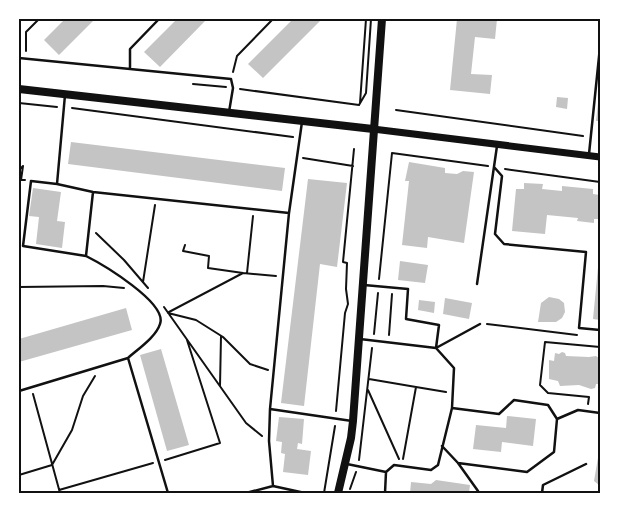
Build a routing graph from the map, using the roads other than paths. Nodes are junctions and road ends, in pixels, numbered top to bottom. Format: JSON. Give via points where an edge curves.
{"nodes":[{"id":1,"x":159,"y":19,"type":"edge"},
{"id":2,"x":382,"y":19,"type":"edge"},
{"id":3,"x":600,"y":47,"type":"edge"},
{"id":4,"x":19,"y":58,"type":"edge"},
{"id":5,"x":130,"y":69,"type":"junction"},
{"id":6,"x":19,"y":89,"type":"edge"},
{"id":7,"x":65,"y":94,"type":"junction"},
{"id":8,"x":229,"y":113,"type":"junction"},
{"id":9,"x":302,"y":122,"type":"junction"},
{"id":10,"x":373,"y":129,"type":"junction"},
{"id":11,"x":497,"y":144,"type":"junction"},
{"id":12,"x":589,"y":156,"type":"junction"},
{"id":13,"x":600,"y":157,"type":"edge"},
{"id":14,"x":494,"y":167,"type":"junction"},
{"id":15,"x":57,"y":184,"type":"junction"},
{"id":16,"x":93,"y":192,"type":"junction"},
{"id":17,"x":289,"y":213,"type":"junction"},
{"id":18,"x":86,"y":256,"type":"junction"},
{"id":19,"x":363,"y":284,"type":"junction"},
{"id":20,"x":477,"y":284,"type":"dead end"},
{"id":21,"x":480,"y":324,"type":"road end"},
{"id":22,"x":600,"y":330,"type":"edge"},
{"id":23,"x":358,"y":339,"type":"junction"},
{"id":24,"x":436,"y":348,"type":"junction"},
{"id":25,"x":128,"y":358,"type":"junction"},
{"id":26,"x":19,"y":391,"type":"edge"},
{"id":27,"x":452,"y":408,"type":"junction"},
{"id":28,"x":270,"y":409,"type":"junction"},
{"id":29,"x":600,"y":413,"type":"edge"},
{"id":30,"x":557,"y":419,"type":"junction"},
{"id":31,"x":353,"y":421,"type":"junction"},
{"id":32,"x":442,"y":446,"type":"junction"},
{"id":33,"x":458,"y":463,"type":"junction"},
{"id":34,"x":346,"y":464,"type":"junction"},
{"id":35,"x":586,"y":464,"type":"dead end"},
{"id":36,"x":386,"y":472,"type":"junction"},
{"id":37,"x":273,"y":486,"type":"junction"},
{"id":38,"x":168,"y":493,"type":"edge"},
{"id":39,"x":246,"y":493,"type":"edge"},
{"id":40,"x":305,"y":493,"type":"edge"},
{"id":41,"x":338,"y":493,"type":"edge"},
{"id":42,"x":385,"y":493,"type":"edge"},
{"id":43,"x":478,"y":493,"type":"edge"},
{"id":44,"x":542,"y":493,"type":"edge"}],
"edges":[{"from":1,"to":5,"type":"lane","via":[[130,49]]},
{"from":2,"to":10,"type":"main road"},
{"from":3,"to":12,"type":"lane"},
{"from":4,"to":5,"type":"lane"},
{"from":5,"to":8,"type":"lane","via":[[231,79],[233,88]]},
{"from":6,"to":7,"type":"main road"},
{"from":7,"to":8,"type":"main road"},
{"from":7,"to":15,"type":"lane"},
{"from":8,"to":9,"type":"main road"},
{"from":9,"to":10,"type":"main road"},
{"from":9,"to":17,"type":"lane"},
{"from":10,"to":11,"type":"street"},
{"from":10,"to":19,"type":"main road"},
{"from":11,"to":12,"type":"street"},
{"from":11,"to":14,"type":"lane"},
{"from":12,"to":13,"type":"street"},
{"from":14,"to":20,"type":"lane"},
{"from":14,"to":22,"type":"lane","via":[[502,176],[495,234],[504,244],[586,252],[578,328]]},
{"from":15,"to":16,"type":"lane"},
{"from":15,"to":18,"type":"lane","via":[[31,181],[23,246]]},
{"from":16,"to":17,"type":"lane"},
{"from":16,"to":18,"type":"lane"},
{"from":17,"to":28,"type":"lane"},
{"from":18,"to":25,"type":"lane","via":[[102,264],[156,307],[161,323]]},
{"from":19,"to":23,"type":"main road"},
{"from":19,"to":24,"type":"lane","via":[[408,289],[406,319],[439,325]]},
{"from":21,"to":24,"type":"lane"},
{"from":23,"to":24,"type":"lane"},
{"from":23,"to":31,"type":"main road"},
{"from":24,"to":27,"type":"lane","via":[[454,368]]},
{"from":25,"to":26,"type":"lane"},
{"from":25,"to":38,"type":"lane"},
{"from":27,"to":30,"type":"lane","via":[[500,414],[514,400],[548,405]]},
{"from":27,"to":32,"type":"lane"},
{"from":28,"to":31,"type":"lane"},
{"from":28,"to":37,"type":"lane"},
{"from":29,"to":30,"type":"lane","via":[[578,410]]},
{"from":30,"to":33,"type":"lane","via":[[554,452],[527,472]]},
{"from":31,"to":34,"type":"main road"},
{"from":32,"to":33,"type":"lane"},
{"from":32,"to":36,"type":"lane","via":[[438,465],[432,470],[394,465]]},
{"from":33,"to":43,"type":"lane"},
{"from":34,"to":36,"type":"lane"},
{"from":34,"to":41,"type":"main road"},
{"from":35,"to":44,"type":"lane","via":[[543,485]]},
{"from":36,"to":42,"type":"lane"},
{"from":37,"to":39,"type":"lane"},
{"from":37,"to":40,"type":"lane"}]}
